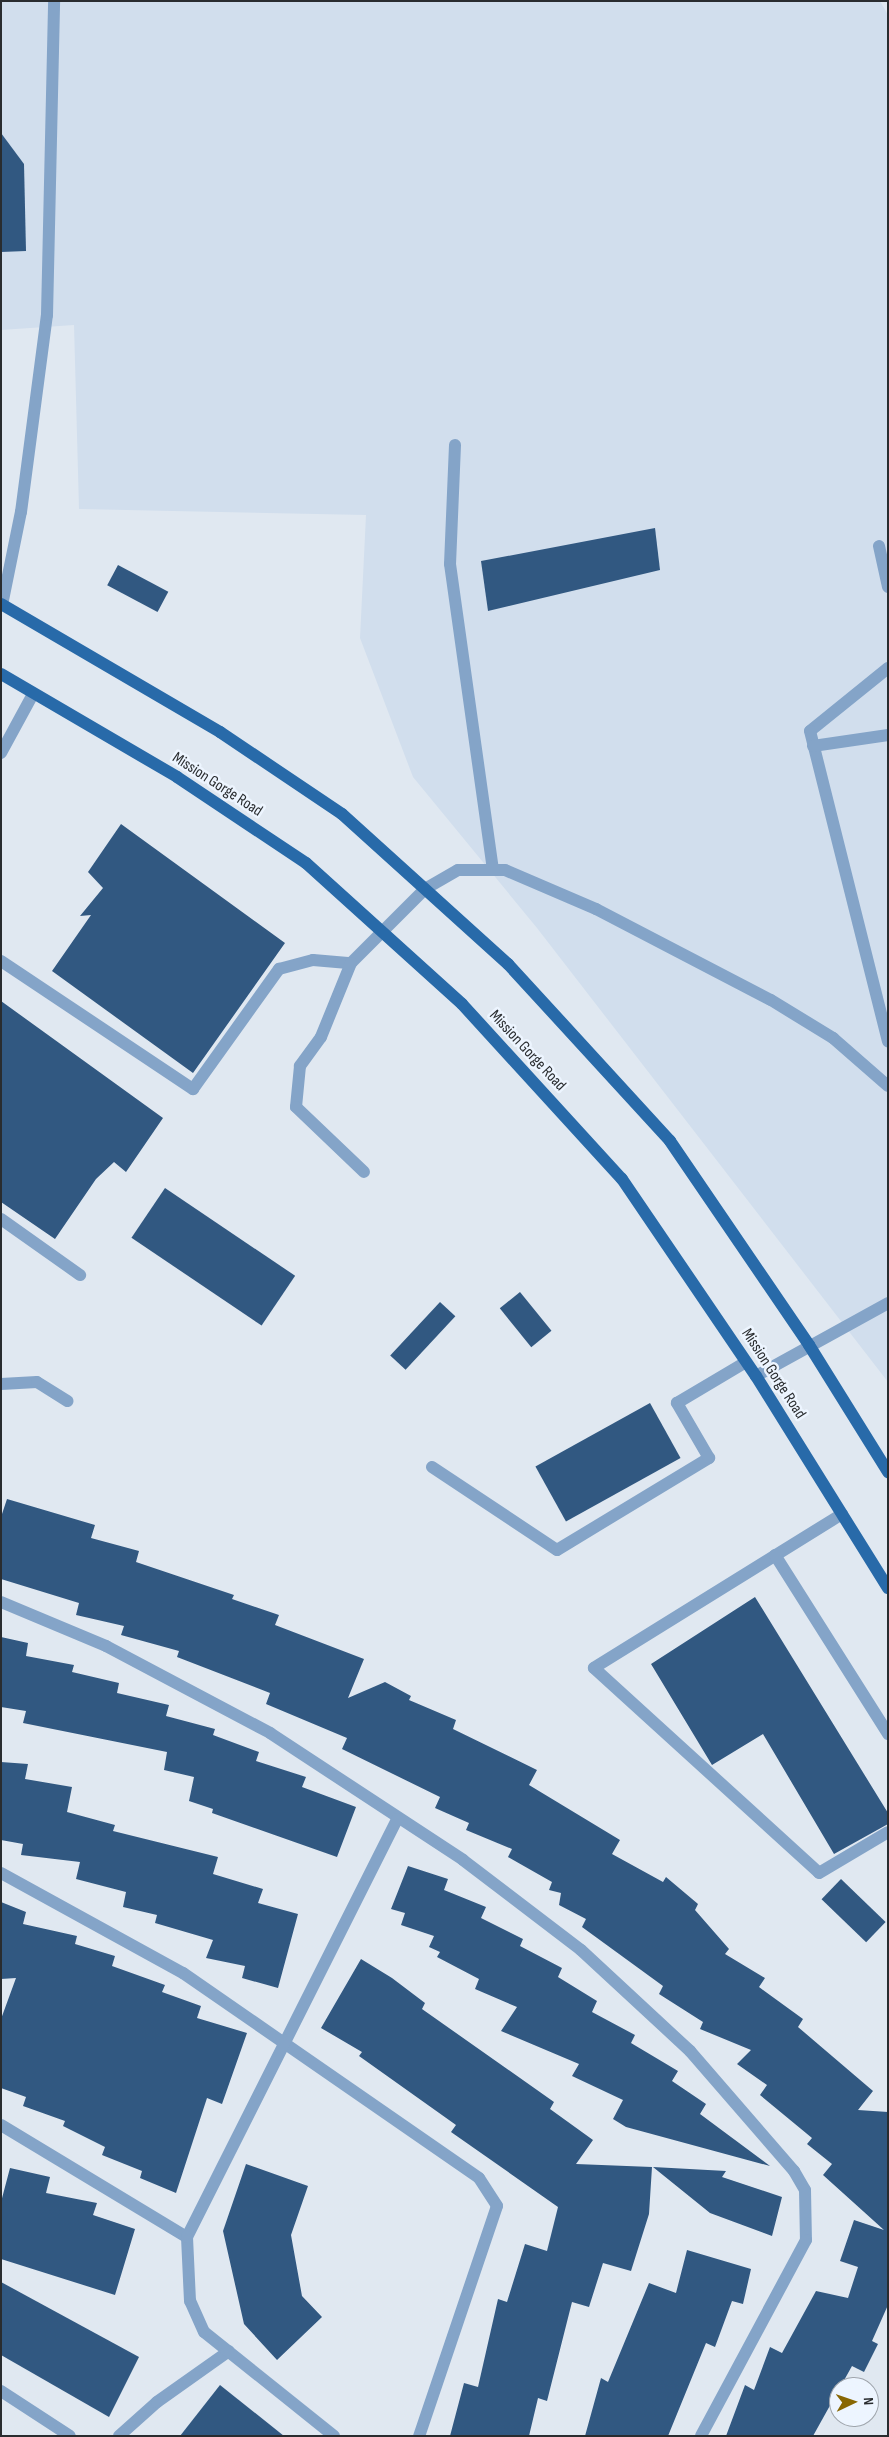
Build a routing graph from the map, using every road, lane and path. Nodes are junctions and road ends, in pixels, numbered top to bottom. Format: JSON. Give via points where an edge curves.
{"nodes":[{"id":1,"x":54,"y":1,"type":"edge"},
{"id":2,"x":455,"y":445,"type":"dead end"},
{"id":3,"x":879,"y":546,"type":"dead end"},
{"id":4,"x":888,"y":587,"type":"edge"},
{"id":5,"x":2,"y":605,"type":"edge"},
{"id":6,"x":888,"y":668,"type":"edge"},
{"id":7,"x":1,"y":674,"type":"edge"},
{"id":8,"x":33,"y":694,"type":"junction"},
{"id":9,"x":888,"y":735,"type":"edge"},
{"id":10,"x":813,"y":746,"type":"junction"},
{"id":11,"x":1,"y":754,"type":"edge"},
{"id":12,"x":493,"y":869,"type":"junction"},
{"id":13,"x":424,"y":889,"type":"junction"},
{"id":14,"x":382,"y":932,"type":"junction"},
{"id":15,"x":1,"y":961,"type":"edge"},
{"id":16,"x":351,"y":963,"type":"junction"},
{"id":17,"x":888,"y":1041,"type":"edge"},
{"id":18,"x":888,"y":1086,"type":"edge"},
{"id":19,"x":364,"y":1172,"type":"dead end"},
{"id":20,"x":1,"y":1219,"type":"edge"},
{"id":21,"x":80,"y":1275,"type":"dead end"},
{"id":22,"x":888,"y":1303,"type":"edge"},
{"id":23,"x":809,"y":1345,"type":"junction"},
{"id":24,"x":746,"y":1362,"type":"junction"},
{"id":25,"x":756,"y":1376,"type":"junction"},
{"id":26,"x":1,"y":1384,"type":"edge"},
{"id":27,"x":67,"y":1401,"type":"dead end"},
{"id":28,"x":432,"y":1467,"type":"dead end"},
{"id":29,"x":888,"y":1472,"type":"edge"},
{"id":30,"x":842,"y":1514,"type":"junction"},
{"id":31,"x":775,"y":1555,"type":"junction"},
{"id":32,"x":888,"y":1588,"type":"edge"},
{"id":33,"x":1,"y":1602,"type":"edge"},
{"id":34,"x":888,"y":1734,"type":"edge"},
{"id":35,"x":397,"y":1819,"type":"junction"},
{"id":36,"x":888,"y":1832,"type":"edge"},
{"id":37,"x":1,"y":1873,"type":"edge"},
{"id":38,"x":286,"y":2040,"type":"junction"},
{"id":39,"x":1,"y":2125,"type":"edge"},
{"id":40,"x":187,"y":2237,"type":"junction"},
{"id":41,"x":229,"y":2352,"type":"junction"},
{"id":42,"x":1,"y":2391,"type":"edge"},
{"id":43,"x":70,"y":2436,"type":"edge"},
{"id":44,"x":119,"y":2436,"type":"edge"},
{"id":45,"x":334,"y":2436,"type":"edge"},
{"id":46,"x":419,"y":2436,"type":"edge"},
{"id":47,"x":701,"y":2436,"type":"edge"}],
"edges":[{"from":1,"to":5,"type":"lane","via":[[47,315],[21,512]]},
{"from":2,"to":12,"type":"lane","via":[[450,564]]},
{"from":3,"to":4,"type":"lane"},
{"from":5,"to":13,"type":"main road","via":[[236,742],[342,814]]},
{"from":6,"to":10,"type":"lane","via":[[810,731]]},
{"from":7,"to":8,"type":"main road","name":"Mission Gorge Road"},
{"from":8,"to":11,"type":"lane"},
{"from":8,"to":14,"type":"main road","name":"Mission Gorge Road","via":[[177,777],[306,863]]},
{"from":9,"to":10,"type":"lane"},
{"from":10,"to":17,"type":"lane"},
{"from":12,"to":13,"type":"lane","via":[[458,870]]},
{"from":12,"to":18,"type":"lane","via":[[596,909],[771,1000],[833,1038]]},
{"from":13,"to":14,"type":"lane"},
{"from":13,"to":23,"type":"main road","via":[[508,964],[670,1140]]},
{"from":14,"to":16,"type":"lane"},
{"from":14,"to":24,"type":"main road","name":"Mission Gorge Road","via":[[462,1004],[622,1179]]},
{"from":15,"to":16,"type":"lane","via":[[193,1089],[279,970],[313,960]]},
{"from":16,"to":19,"type":"lane","via":[[321,1037],[300,1066],[296,1107]]},
{"from":20,"to":21,"type":"lane"},
{"from":22,"to":23,"type":"lane"},
{"from":23,"to":25,"type":"lane"},
{"from":23,"to":29,"type":"main road"},
{"from":24,"to":25,"type":"main road","name":"Mission Gorge Road"},
{"from":24,"to":28,"type":"lane","via":[[677,1403],[709,1458],[557,1550]]},
{"from":25,"to":30,"type":"main road","name":"Mission Gorge Road"},
{"from":26,"to":27,"type":"lane","via":[[37,1382]]},
{"from":30,"to":31,"type":"lane"},
{"from":30,"to":32,"type":"main road","name":"Mission Gorge Road"},
{"from":31,"to":34,"type":"lane"},
{"from":31,"to":36,"type":"lane","via":[[594,1668],[819,1874]]},
{"from":33,"to":35,"type":"lane","via":[[106,1646],[270,1733]]},
{"from":35,"to":38,"type":"lane"},
{"from":35,"to":47,"type":"lane","via":[[463,1860],[581,1950],[690,2051],[794,2171],[805,2190],[806,2240]]},
{"from":37,"to":38,"type":"lane","via":[[183,1973]]},
{"from":38,"to":40,"type":"lane"},
{"from":38,"to":46,"type":"lane","via":[[480,2178],[497,2206]]},
{"from":39,"to":40,"type":"lane"},
{"from":40,"to":41,"type":"lane","via":[[190,2301],[204,2332]]},
{"from":41,"to":44,"type":"lane","via":[[158,2402]]},
{"from":41,"to":45,"type":"lane"},
{"from":42,"to":43,"type":"lane"}]}
